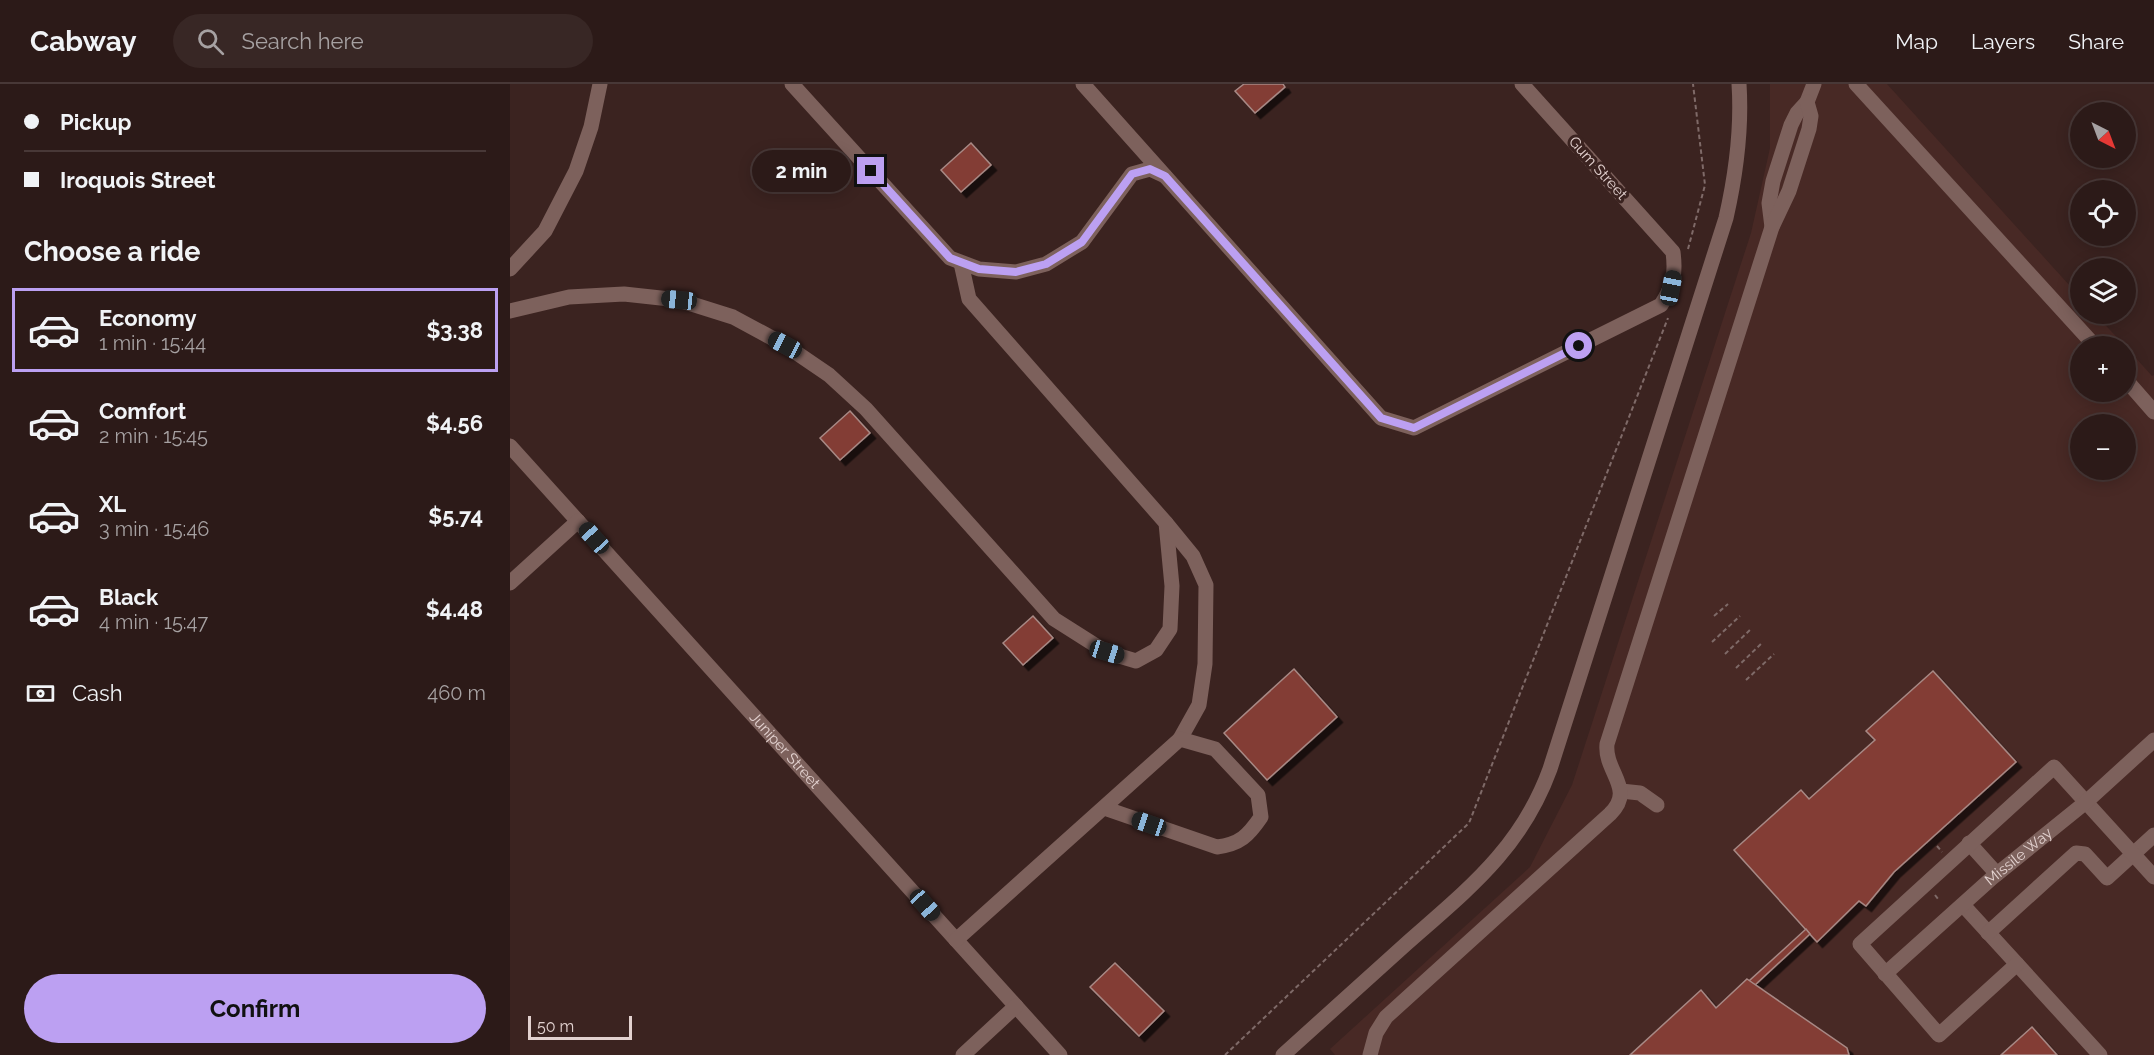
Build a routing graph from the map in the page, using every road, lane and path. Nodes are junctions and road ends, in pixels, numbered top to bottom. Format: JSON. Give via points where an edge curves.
{"nodes":[{"id":1,"x":600,"y":84,"type":"edge"},
{"id":2,"x":792,"y":84,"type":"edge"},
{"id":3,"x":1083,"y":84,"type":"edge"},
{"id":4,"x":1522,"y":84,"type":"edge"},
{"id":5,"x":1693,"y":84,"type":"edge"},
{"id":6,"x":1739,"y":84,"type":"edge"},
{"id":7,"x":1814,"y":84,"type":"edge"},
{"id":8,"x":1856,"y":84,"type":"edge"},
{"id":9,"x":1165,"y":176,"type":"junction"},
{"id":10,"x":1680,"y":251,"type":"junction"},
{"id":11,"x":962,"y":262,"type":"junction"},
{"id":12,"x":510,"y":269,"type":"edge"},
{"id":13,"x":510,"y":311,"type":"edge"},
{"id":14,"x":1670,"y":315,"type":"dead end"},
{"id":15,"x":2086,"y":336,"type":"edge"},
{"id":16,"x":2136,"y":391,"type":"edge"},
{"id":17,"x":2154,"y":412,"type":"edge"},
{"id":18,"x":510,"y":446,"type":"edge"},
{"id":19,"x":578,"y":521,"type":"junction"},
{"id":20,"x":1166,"y":523,"type":"junction"},
{"id":21,"x":510,"y":583,"type":"edge"},
{"id":22,"x":1728,"y":604,"type":"dead end"},
{"id":23,"x":1714,"y":616,"type":"dead end"},
{"id":24,"x":1740,"y":616,"type":"dead end"},
{"id":25,"x":1752,"y":628,"type":"dead end"},
{"id":26,"x":1712,"y":642,"type":"dead end"},
{"id":27,"x":1763,"y":642,"type":"dead end"},
{"id":28,"x":1725,"y":654,"type":"dead end"},
{"id":29,"x":1774,"y":654,"type":"dead end"},
{"id":30,"x":1736,"y":668,"type":"dead end"},
{"id":31,"x":1746,"y":680,"type":"dead end"},
{"id":32,"x":1180,"y":739,"type":"junction"},
{"id":33,"x":2154,"y":740,"type":"edge"},
{"id":34,"x":1621,"y":791,"type":"junction"},
{"id":35,"x":2086,"y":802,"type":"junction"},
{"id":36,"x":1657,"y":805,"type":"dead end"},
{"id":37,"x":1104,"y":808,"type":"junction"},
{"id":38,"x":2154,"y":835,"type":"edge"},
{"id":39,"x":1969,"y":843,"type":"junction"},
{"id":40,"x":2133,"y":854,"type":"junction"},
{"id":41,"x":1997,"y":874,"type":"junction"},
{"id":42,"x":2154,"y":877,"type":"edge"},
{"id":43,"x":1963,"y":905,"type":"junction"},
{"id":44,"x":1988,"y":933,"type":"junction"},
{"id":45,"x":956,"y":940,"type":"junction"},
{"id":46,"x":2017,"y":964,"type":"junction"},
{"id":47,"x":1885,"y":974,"type":"junction"},
{"id":48,"x":1016,"y":1006,"type":"junction"},
{"id":49,"x":963,"y":1055,"type":"edge"},
{"id":50,"x":1060,"y":1055,"type":"edge"},
{"id":51,"x":1225,"y":1055,"type":"edge"},
{"id":52,"x":1283,"y":1055,"type":"edge"},
{"id":53,"x":1370,"y":1055,"type":"edge"},
{"id":54,"x":2100,"y":1055,"type":"edge"}],
"edges":[{"from":1,"to":12,"type":"street","via":[[576,171],[545,231]]},
{"from":2,"to":11,"type":"street","via":[[950,258]]},
{"from":3,"to":9,"type":"street"},
{"from":4,"to":10,"type":"street","name":"Gum Street"},
{"from":5,"to":10,"type":"path","via":[[1705,185]]},
{"from":6,"to":52,"type":"street","via":[[1739,142],[1726,218],[1538,801],[1511,844],[1488,870]]},
{"from":7,"to":34,"type":"street","via":[[1791,125],[1773,181],[1769,203],[1772,227],[1607,744],[1609,764]]},
{"from":8,"to":15,"type":"street"},
{"from":9,"to":10,"type":"street","via":[[1381,418],[1414,428],[1661,305],[1671,288]]},
{"from":9,"to":11,"type":"street","via":[[1150,169],[1132,174],[1082,242],[1046,264],[1016,272],[979,269]]},
{"from":11,"to":20,"type":"street","via":[[969,299]]},
{"from":13,"to":20,"type":"street","via":[[569,297],[624,294],[679,300],[733,317],[785,345],[829,375],[866,409],[1054,619],[1107,652],[1137,661],[1156,650],[1170,629],[1172,586]]},
{"from":14,"to":51,"type":"path","via":[[1469,823]]},
{"from":16,"to":17,"type":"street"},
{"from":18,"to":19,"type":"street","name":"Juniper Street"},
{"from":19,"to":21,"type":"street"},
{"from":19,"to":45,"type":"street","name":"Juniper Street"},
{"from":20,"to":32,"type":"street","via":[[1193,556],[1206,585],[1205,664],[1199,705]]},
{"from":22,"to":23,"type":"path"},
{"from":24,"to":26,"type":"path"},
{"from":25,"to":28,"type":"path"},
{"from":27,"to":30,"type":"path"},
{"from":29,"to":31,"type":"path"},
{"from":32,"to":37,"type":"street"},
{"from":32,"to":37,"type":"street","via":[[1215,749],[1258,795],[1261,816],[1250,832],[1233,845],[1217,847]]},
{"from":33,"to":35,"type":"street","name":"Missile Way"},
{"from":34,"to":36,"type":"street","via":[[1640,792]]},
{"from":34,"to":53,"type":"street","via":[[1610,814],[1386,1017],[1376,1033]]},
{"from":35,"to":39,"type":"street","via":[[2054,767]]},
{"from":35,"to":40,"type":"street"},
{"from":35,"to":41,"type":"street","name":"Missile Way"},
{"from":37,"to":45,"type":"street"},
{"from":38,"to":40,"type":"street"},
{"from":39,"to":41,"type":"street"},
{"from":39,"to":47,"type":"street","via":[[1860,944]]},
{"from":40,"to":42,"type":"street"},
{"from":40,"to":44,"type":"street","via":[[2107,878],[2085,854],[2076,853]]},
{"from":41,"to":43,"type":"street","name":"Missile Way"},
{"from":43,"to":44,"type":"street"},
{"from":43,"to":47,"type":"street","name":"Missile Way"},
{"from":44,"to":46,"type":"street"},
{"from":45,"to":48,"type":"street","name":"Juniper Street"},
{"from":46,"to":47,"type":"street","via":[[1939,1035]]},
{"from":46,"to":54,"type":"street"},
{"from":48,"to":49,"type":"street"},
{"from":48,"to":50,"type":"street","name":"Juniper Street"}]}
